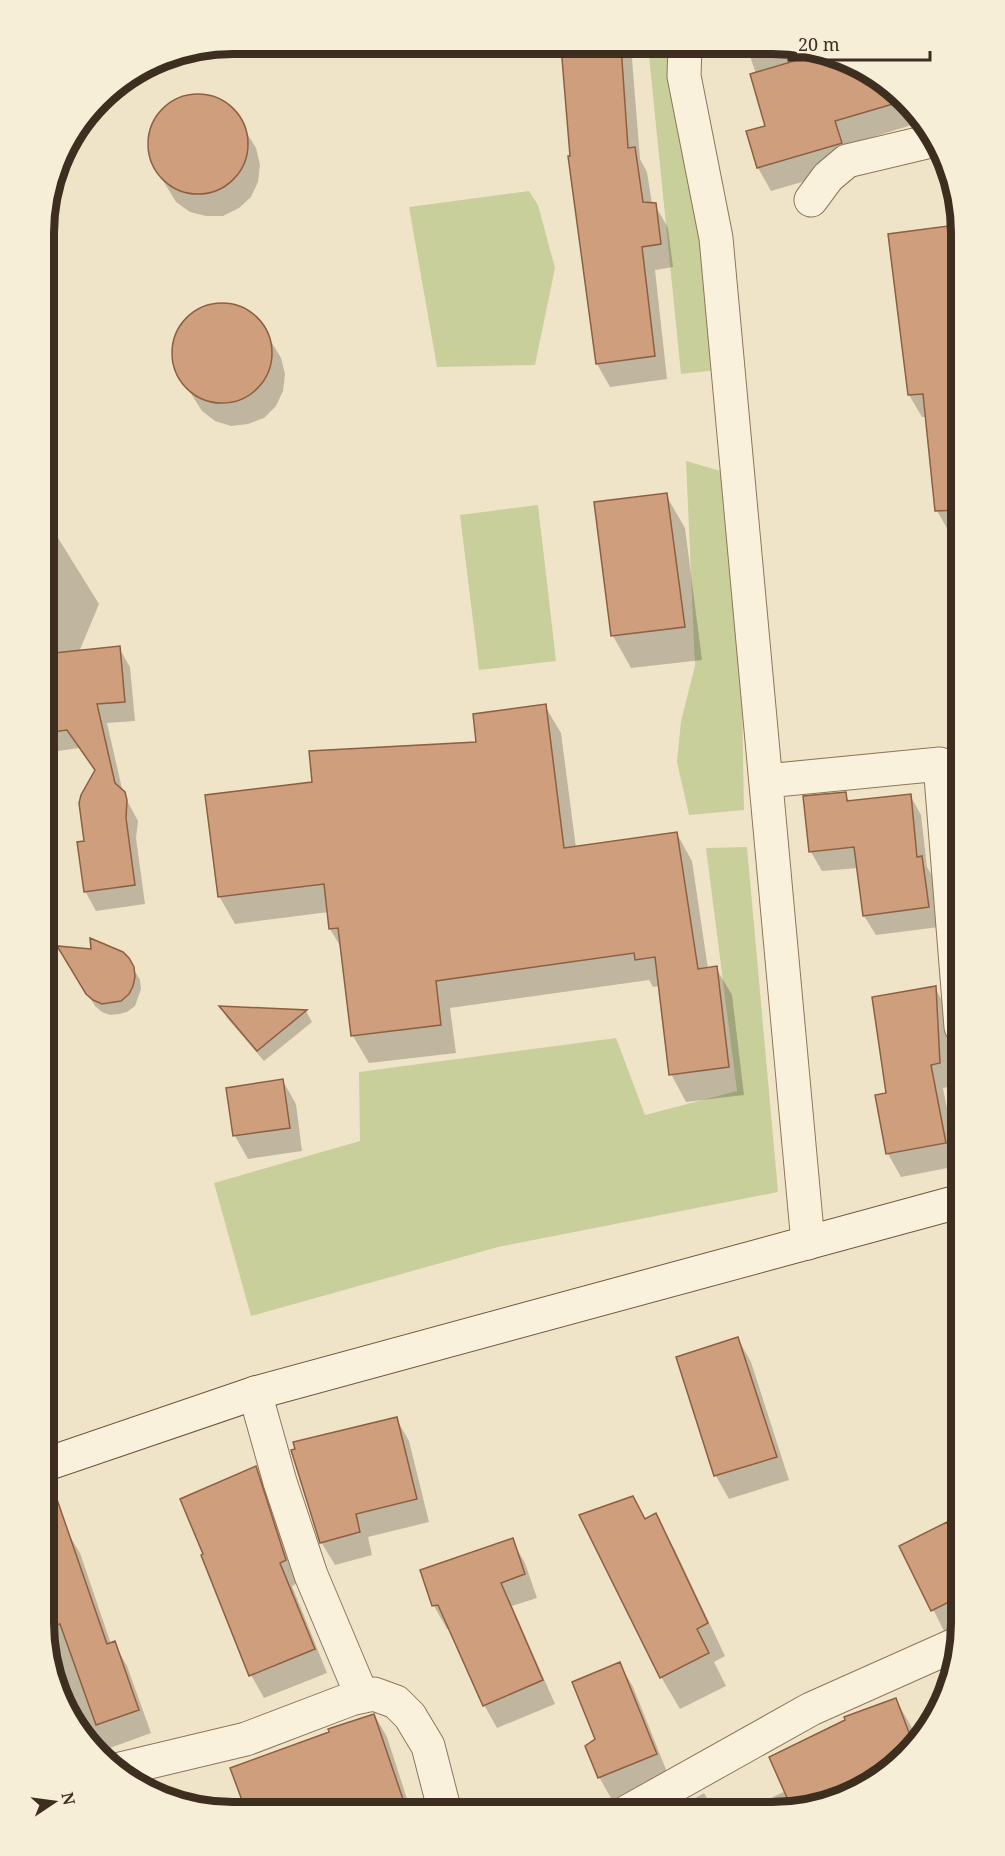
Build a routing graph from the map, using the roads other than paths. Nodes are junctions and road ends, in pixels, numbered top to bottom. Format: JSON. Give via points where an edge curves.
{"nodes":[{"id":1,"x":685,"y":54,"type":"edge"},
{"id":2,"x":926,"y":142,"type":"edge"},
{"id":3,"x":811,"y":200,"type":"dead end"},
{"id":4,"x":766,"y":781,"type":"junction"},
{"id":5,"x":951,"y":902,"type":"edge"},
{"id":6,"x":951,"y":1204,"type":"edge"},
{"id":7,"x":808,"y":1243,"type":"junction"},
{"id":8,"x":255,"y":1393,"type":"junction"},
{"id":9,"x":54,"y":1462,"type":"edge"},
{"id":10,"x":949,"y":1647,"type":"edge"},
{"id":11,"x":362,"y":1696,"type":"junction"},
{"id":12,"x":128,"y":1767,"type":"edge"},
{"id":13,"x":442,"y":1802,"type":"edge"},
{"id":14,"x":645,"y":1802,"type":"edge"}],
"edges":[{"from":1,"to":4,"type":"street","via":[[684,76],[716,238]]},
{"from":2,"to":3,"type":"street","via":[[846,161]]},
{"from":4,"to":5,"type":"street","via":[[940,764]]},
{"from":4,"to":7,"type":"street"},
{"from":6,"to":7,"type":"street"},
{"from":7,"to":8,"type":"street"},
{"from":8,"to":9,"type":"street"},
{"from":8,"to":11,"type":"street","via":[[311,1575]]},
{"from":10,"to":14,"type":"street","via":[[811,1709]]},
{"from":11,"to":12,"type":"street","via":[[246,1739]]},
{"from":11,"to":13,"type":"street","via":[[374,1694],[396,1702],[410,1716],[428,1746]]}]}
